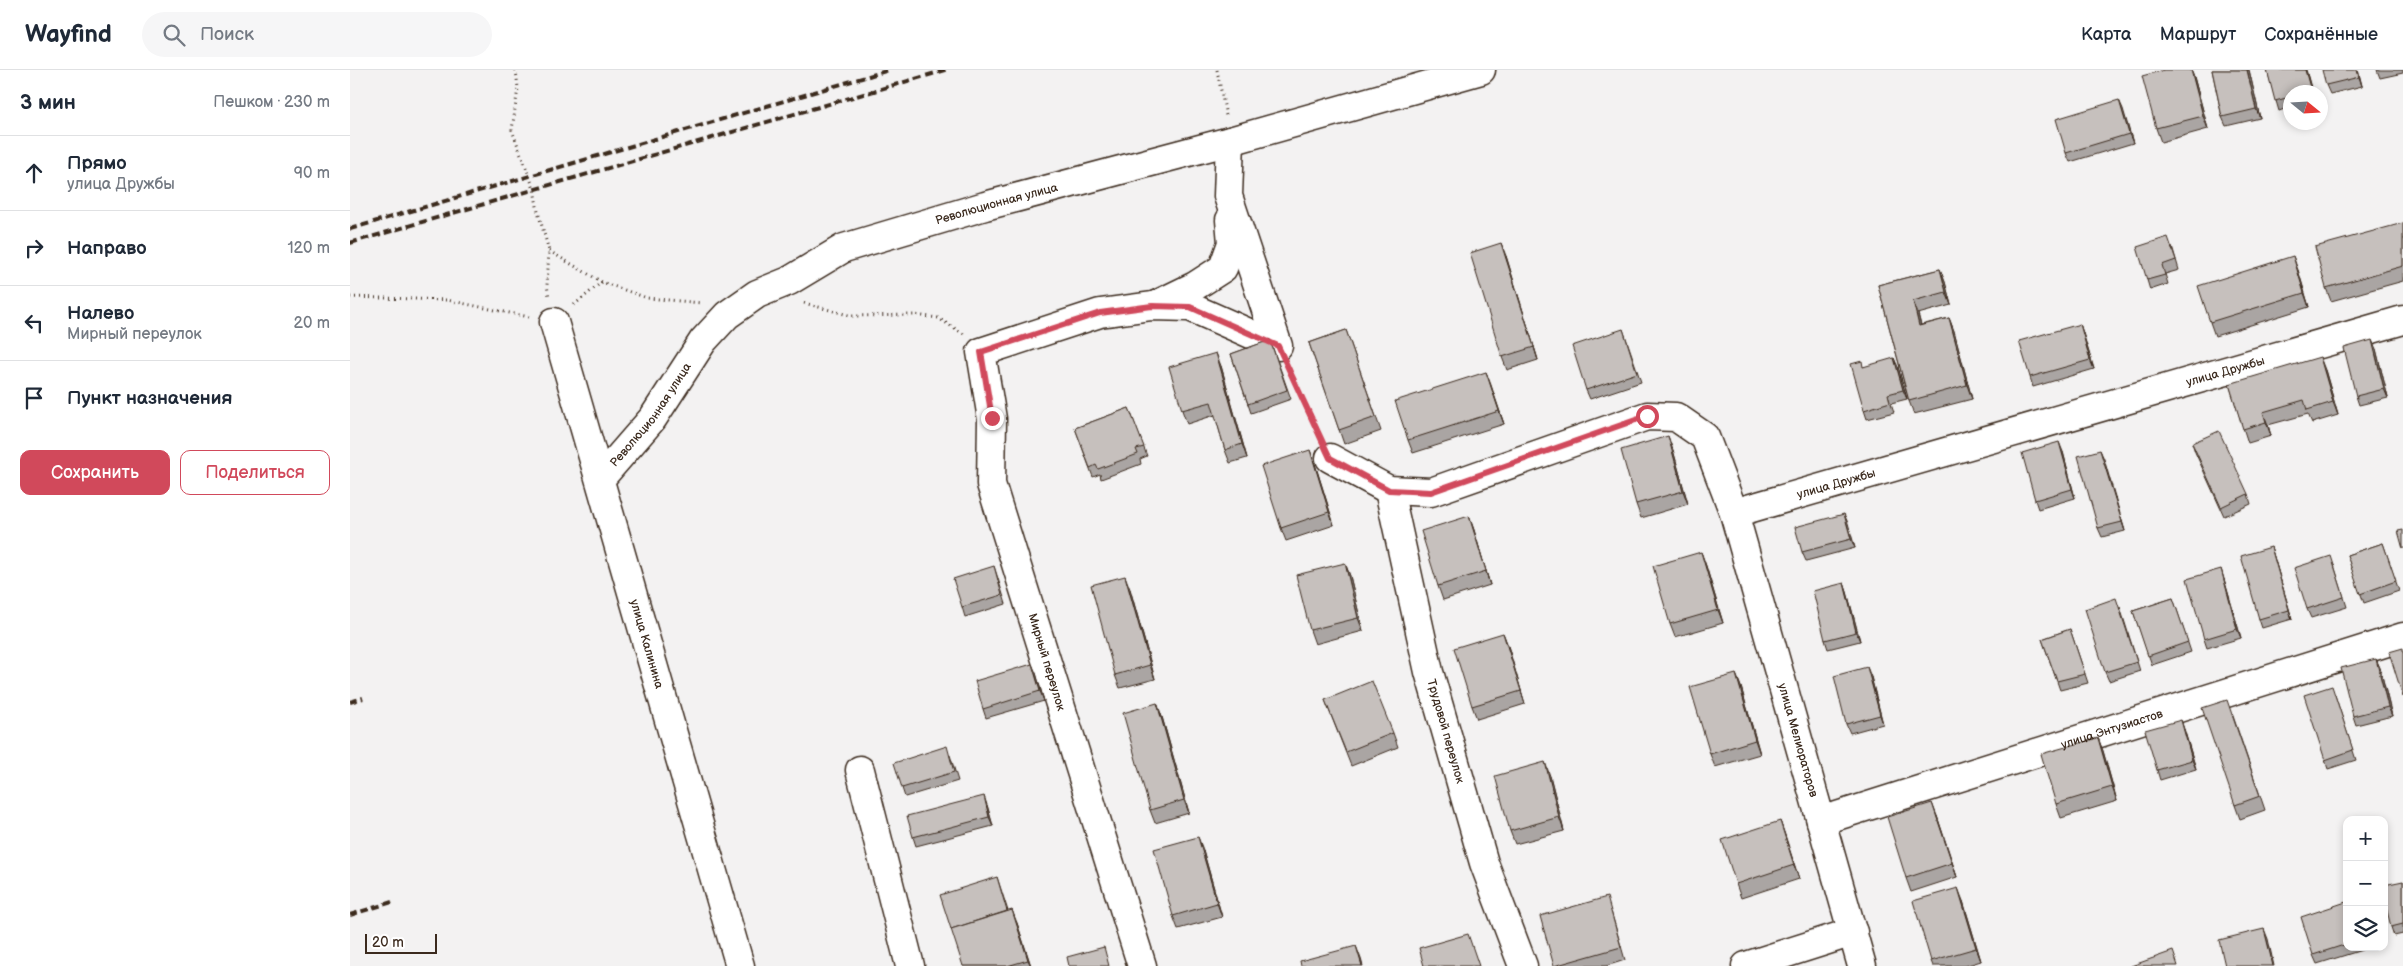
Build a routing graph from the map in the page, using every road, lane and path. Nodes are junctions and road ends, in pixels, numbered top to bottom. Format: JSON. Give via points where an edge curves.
{"nodes":[{"id":1,"x":516,"y":70,"type":"edge"},
{"id":2,"x":1217,"y":70,"type":"edge"},
{"id":3,"x":1481,"y":70,"type":"edge"},
{"id":4,"x":1230,"y":141,"type":"junction"},
{"id":5,"x":1228,"y":196,"type":"junction"},
{"id":6,"x":602,"y":282,"type":"dead end"},
{"id":7,"x":350,"y":296,"type":"edge"},
{"id":8,"x":1152,"y":306,"type":"junction"},
{"id":9,"x":2403,"y":320,"type":"edge"},
{"id":10,"x":554,"y":322,"type":"junction"},
{"id":11,"x":1278,"y":346,"type":"junction"},
{"id":12,"x":1330,"y":458,"type":"joint"},
{"id":13,"x":600,"y":479,"type":"junction"},
{"id":14,"x":1389,"y":490,"type":"junction"},
{"id":15,"x":1734,"y":513,"type":"junction"},
{"id":16,"x":2403,"y":638,"type":"edge"},
{"id":17,"x":860,"y":770,"type":"dead end"},
{"id":18,"x":1821,"y":821,"type":"junction"},
{"id":19,"x":1853,"y":932,"type":"junction"},
{"id":20,"x":740,"y":966,"type":"edge"},
{"id":21,"x":910,"y":966,"type":"edge"},
{"id":22,"x":1142,"y":966,"type":"edge"},
{"id":23,"x":1523,"y":966,"type":"edge"},
{"id":24,"x":1746,"y":966,"type":"edge"},
{"id":25,"x":1862,"y":966,"type":"edge"}],
"edges":[{"from":1,"to":10,"type":"path","via":[[518,88],[512,130],[534,189],[549,251],[547,285]]},
{"from":2,"to":4,"type":"path"},
{"from":3,"to":4,"type":"street","name":"Революционная улица"},
{"from":4,"to":5,"type":"street"},
{"from":4,"to":13,"type":"street","name":"Революционная улица","via":[[985,206],[844,248],[789,281],[757,294],[727,315],[703,341],[653,418]]},
{"from":5,"to":8,"type":"street","via":[[1232,243],[1223,268]]},
{"from":5,"to":11,"type":"street"},
{"from":6,"to":10,"type":"path"},
{"from":7,"to":10,"type":"path","via":[[447,300]]},
{"from":8,"to":11,"type":"street","via":[[1190,307]]},
{"from":8,"to":22,"type":"street","name":"Мирный переулок","via":[[1100,313],[981,352],[992,418],[991,484]]},
{"from":9,"to":15,"type":"street","name":"улица Дружбы"},
{"from":10,"to":13,"type":"street","name":"улица Калинина"},
{"from":11,"to":12,"type":"path"},
{"from":12,"to":14,"type":"street"},
{"from":13,"to":20,"type":"street","name":"улица Калинина"},
{"from":14,"to":15,"type":"street","via":[[1431,492],[1647,416],[1676,417],[1705,437]]},
{"from":14,"to":23,"type":"street","name":"Трудовой переулок","via":[[1429,672],[1484,863]]},
{"from":15,"to":18,"type":"street","name":"улица Мелиораторов"},
{"from":16,"to":18,"type":"street","name":"улица Энтузиастов"},
{"from":17,"to":21,"type":"street"},
{"from":18,"to":19,"type":"street","name":"улица Мелиораторов"},
{"from":19,"to":24,"type":"street"},
{"from":19,"to":25,"type":"street","name":"улица Мелиораторов"}]}
